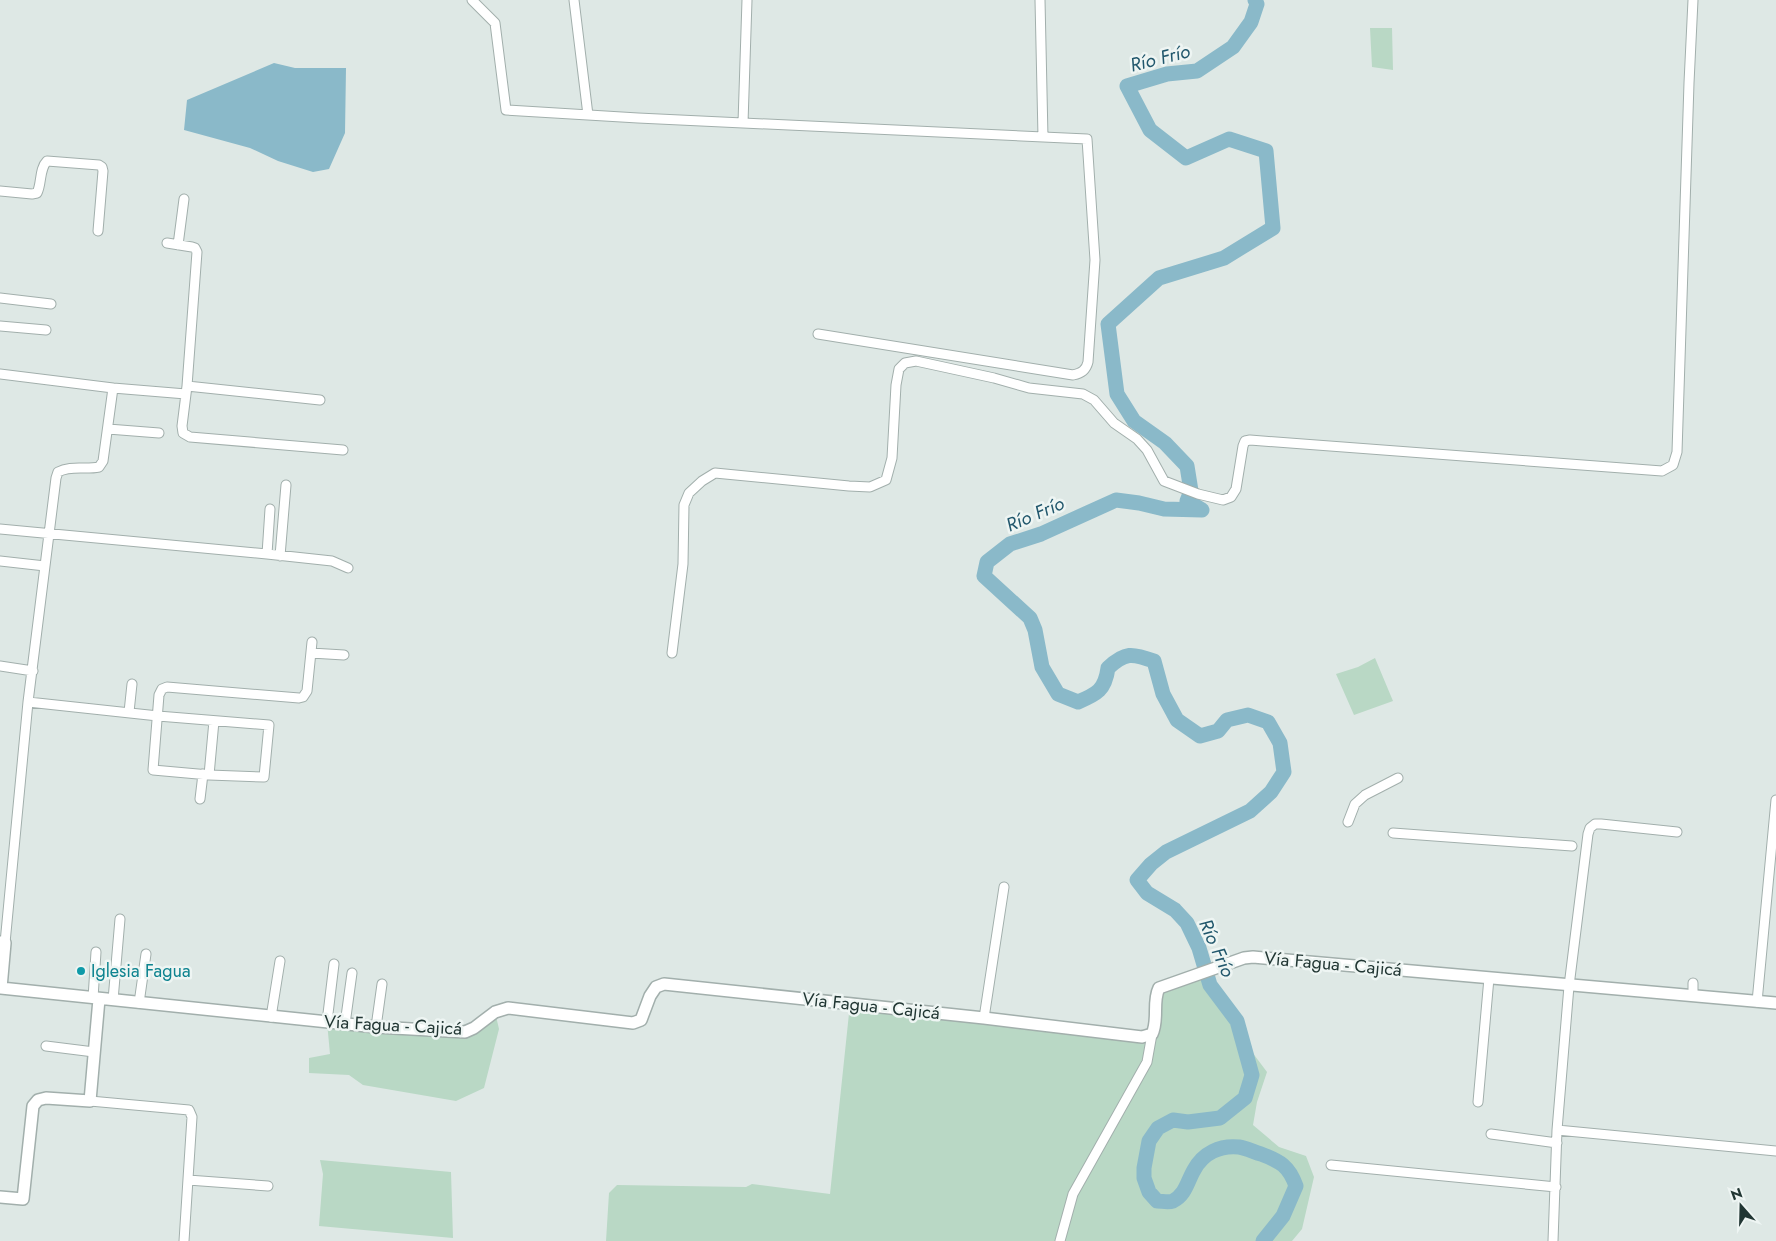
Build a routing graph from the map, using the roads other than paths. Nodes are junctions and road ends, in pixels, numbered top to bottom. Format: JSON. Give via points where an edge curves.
{"nodes":[{"id":1,"x":472,"y":0,"type":"edge"},
{"id":2,"x":574,"y":0,"type":"edge"},
{"id":3,"x":747,"y":0,"type":"edge"},
{"id":4,"x":1040,"y":0,"type":"edge"},
{"id":5,"x":1693,"y":0,"type":"edge"},
{"id":6,"x":588,"y":115,"type":"junction"},
{"id":7,"x":743,"y":123,"type":"junction"},
{"id":8,"x":1043,"y":136,"type":"junction"},
{"id":9,"x":0,"y":191,"type":"edge"},
{"id":10,"x":184,"y":199,"type":"dead end"},
{"id":11,"x":98,"y":231,"type":"dead end"},
{"id":12,"x":167,"y":243,"type":"dead end"},
{"id":13,"x":178,"y":245,"type":"junction"},
{"id":14,"x":0,"y":298,"type":"edge"},
{"id":15,"x":51,"y":304,"type":"dead end"},
{"id":16,"x":0,"y":326,"type":"edge"},
{"id":17,"x":46,"y":330,"type":"dead end"},
{"id":18,"x":818,"y":334,"type":"dead end"},
{"id":19,"x":0,"y":374,"type":"edge"},
{"id":20,"x":112,"y":388,"type":"junction"},
{"id":21,"x":187,"y":390,"type":"junction"},
{"id":22,"x":320,"y":400,"type":"dead end"},
{"id":23,"x":108,"y":429,"type":"junction"},
{"id":24,"x":159,"y":433,"type":"dead end"},
{"id":25,"x":343,"y":450,"type":"dead end"},
{"id":26,"x":1454,"y":454,"type":"junction"},
{"id":27,"x":1452,"y":464,"type":"dead end"},
{"id":28,"x":286,"y":485,"type":"dead end"},
{"id":29,"x":270,"y":509,"type":"dead end"},
{"id":30,"x":0,"y":529,"type":"edge"},
{"id":31,"x":49,"y":534,"type":"junction"},
{"id":32,"x":267,"y":554,"type":"junction"},
{"id":33,"x":280,"y":556,"type":"junction"},
{"id":34,"x":0,"y":562,"type":"edge"},
{"id":35,"x":46,"y":566,"type":"junction"},
{"id":36,"x":348,"y":568,"type":"dead end"},
{"id":37,"x":312,"y":642,"type":"dead end"},
{"id":38,"x":311,"y":653,"type":"junction"},
{"id":39,"x":672,"y":653,"type":"dead end"},
{"id":40,"x":344,"y":655,"type":"dead end"},
{"id":41,"x":0,"y":666,"type":"edge"},
{"id":42,"x":33,"y":671,"type":"junction"},
{"id":43,"x":132,"y":684,"type":"dead end"},
{"id":44,"x":28,"y":702,"type":"junction"},
{"id":45,"x":129,"y":712,"type":"junction"},
{"id":46,"x":158,"y":716,"type":"junction"},
{"id":47,"x":214,"y":721,"type":"junction"},
{"id":48,"x":206,"y":775,"type":"junction"},
{"id":49,"x":1398,"y":778,"type":"dead end"},
{"id":50,"x":200,"y":799,"type":"dead end"},
{"id":51,"x":1776,"y":800,"type":"edge"},
{"id":52,"x":1348,"y":822,"type":"dead end"},
{"id":53,"x":1676,"y":832,"type":"dead end"},
{"id":54,"x":1393,"y":833,"type":"dead end"},
{"id":55,"x":1572,"y":846,"type":"dead end"},
{"id":56,"x":1004,"y":887,"type":"dead end"},
{"id":57,"x":120,"y":919,"type":"dead end"},
{"id":58,"x":3,"y":943,"type":"edge"},
{"id":59,"x":96,"y":952,"type":"dead end"},
{"id":60,"x":146,"y":954,"type":"dead end"},
{"id":61,"x":280,"y":961,"type":"dead end"},
{"id":62,"x":334,"y":964,"type":"dead end"},
{"id":63,"x":352,"y":973,"type":"dead end"},
{"id":64,"x":1488,"y":978,"type":"junction"},
{"id":65,"x":1693,"y":983,"type":"dead end"},
{"id":66,"x":382,"y":984,"type":"dead end"},
{"id":67,"x":1569,"y":986,"type":"junction"},
{"id":68,"x":0,"y":988,"type":"edge"},
{"id":69,"x":1693,"y":996,"type":"junction"},
{"id":70,"x":96,"y":998,"type":"junction"},
{"id":71,"x":113,"y":1000,"type":"junction"},
{"id":72,"x":1757,"y":1002,"type":"junction"},
{"id":73,"x":139,"y":1003,"type":"junction"},
{"id":74,"x":1776,"y":1003,"type":"edge"},
{"id":75,"x":271,"y":1016,"type":"junction"},
{"id":76,"x":984,"y":1018,"type":"junction"},
{"id":77,"x":327,"y":1022,"type":"junction"},
{"id":78,"x":346,"y":1024,"type":"junction"},
{"id":79,"x":376,"y":1027,"type":"junction"},
{"id":80,"x":1152,"y":1034,"type":"junction"},
{"id":81,"x":46,"y":1046,"type":"dead end"},
{"id":82,"x":94,"y":1052,"type":"junction"},
{"id":83,"x":90,"y":1101,"type":"junction"},
{"id":84,"x":1478,"y":1102,"type":"dead end"},
{"id":85,"x":1558,"y":1130,"type":"junction"},
{"id":86,"x":1491,"y":1134,"type":"dead end"},
{"id":87,"x":1557,"y":1143,"type":"junction"},
{"id":88,"x":1776,"y":1152,"type":"edge"},
{"id":89,"x":1331,"y":1165,"type":"dead end"},
{"id":90,"x":188,"y":1180,"type":"junction"},
{"id":91,"x":268,"y":1186,"type":"dead end"},
{"id":92,"x":1556,"y":1187,"type":"junction"},
{"id":93,"x":0,"y":1197,"type":"edge"},
{"id":94,"x":184,"y":1241,"type":"edge"},
{"id":95,"x":1060,"y":1241,"type":"edge"},
{"id":96,"x":1553,"y":1241,"type":"edge"}],
"edges":[{"from":1,"to":6,"type":"street","via":[[495,23],[506,110]]},
{"from":2,"to":6,"type":"street"},
{"from":3,"to":7,"type":"street"},
{"from":4,"to":8,"type":"street"},
{"from":5,"to":26,"type":"street","via":[[1677,452],[1673,465],[1662,471]]},
{"from":6,"to":7,"type":"street"},
{"from":7,"to":8,"type":"street"},
{"from":8,"to":18,"type":"street","via":[[1087,139],[1094,260],[1086,369],[1073,375]]},
{"from":9,"to":11,"type":"street","via":[[37,193],[47,161],[99,165],[103,171]]},
{"from":10,"to":13,"type":"street"},
{"from":12,"to":13,"type":"street"},
{"from":13,"to":21,"type":"street","via":[[195,248],[197,252]]},
{"from":14,"to":15,"type":"street"},
{"from":16,"to":17,"type":"street"},
{"from":19,"to":20,"type":"street"},
{"from":20,"to":21,"type":"street"},
{"from":20,"to":23,"type":"street"},
{"from":21,"to":22,"type":"street"},
{"from":21,"to":25,"type":"street","via":[[182,426],[183,433],[190,437]]},
{"from":23,"to":24,"type":"street"},
{"from":23,"to":31,"type":"street","via":[[103,461],[99,466],[66,468],[58,472]]},
{"from":26,"to":27,"type":"street"},
{"from":26,"to":39,"type":"street","via":[[1245,441],[1236,489],[1231,497],[1223,500],[1183,490],[1164,481],[1137,439],[1083,394],[1028,388],[916,361],[905,363],[899,369],[896,385],[892,458],[886,480],[870,487],[715,473],[689,493],[684,504],[683,564]]},
{"from":28,"to":33,"type":"street"},
{"from":29,"to":32,"type":"street"},
{"from":30,"to":31,"type":"street"},
{"from":31,"to":32,"type":"street"},
{"from":31,"to":35,"type":"street"},
{"from":32,"to":33,"type":"street"},
{"from":33,"to":36,"type":"street","via":[[332,561]]},
{"from":34,"to":35,"type":"street"},
{"from":35,"to":42,"type":"street"},
{"from":37,"to":38,"type":"street"},
{"from":38,"to":40,"type":"street"},
{"from":38,"to":46,"type":"street","via":[[304,697],[167,687],[159,695]]},
{"from":41,"to":42,"type":"street"},
{"from":42,"to":44,"type":"street"},
{"from":43,"to":45,"type":"street"},
{"from":44,"to":45,"type":"street"},
{"from":44,"to":58,"type":"street"},
{"from":45,"to":46,"type":"street"},
{"from":46,"to":47,"type":"street"},
{"from":46,"to":48,"type":"street","via":[[153,770]]},
{"from":47,"to":48,"type":"street"},
{"from":47,"to":48,"type":"street","via":[[269,725],[264,777]]},
{"from":48,"to":50,"type":"street"},
{"from":49,"to":52,"type":"street","via":[[1354,804]]},
{"from":51,"to":72,"type":"street"},
{"from":53,"to":67,"type":"street","via":[[1602,824],[1594,824],[1590,828]]},
{"from":54,"to":55,"type":"street"},
{"from":56,"to":76,"type":"street"},
{"from":57,"to":71,"type":"street"},
{"from":58,"to":68,"type":"street","name":"Vía Fagua - Cajicá"},
{"from":59,"to":70,"type":"street"},
{"from":60,"to":73,"type":"street"},
{"from":61,"to":75,"type":"street"},
{"from":62,"to":77,"type":"street"},
{"from":63,"to":78,"type":"street"},
{"from":64,"to":67,"type":"street","name":"Vía Fagua - Cajicá"},
{"from":64,"to":80,"type":"street","name":"Vía Fagua - Cajicá","via":[[1244,958],[1159,988]]},
{"from":64,"to":84,"type":"street"},
{"from":65,"to":69,"type":"street"},
{"from":66,"to":79,"type":"street"},
{"from":67,"to":69,"type":"street","name":"Vía Fagua - Cajicá"},
{"from":67,"to":85,"type":"street"},
{"from":68,"to":70,"type":"street","name":"Vía Fagua - Cajicá"},
{"from":69,"to":72,"type":"street","name":"Vía Fagua - Cajicá"},
{"from":70,"to":71,"type":"street","name":"Vía Fagua - Cajicá"},
{"from":70,"to":82,"type":"street"},
{"from":71,"to":73,"type":"street","name":"Vía Fagua - Cajicá"},
{"from":72,"to":74,"type":"street","name":"Vía Fagua - Cajicá"},
{"from":73,"to":75,"type":"street","name":"Vía Fagua - Cajicá"},
{"from":75,"to":77,"type":"street","name":"Vía Fagua - Cajicá"},
{"from":76,"to":79,"type":"street","name":"Vía Fagua - Cajicá","via":[[664,984],[656,987],[641,1020],[633,1024],[508,1008],[495,1012],[465,1032]]},
{"from":76,"to":80,"type":"street","name":"Vía Fagua - Cajicá","via":[[1142,1037]]},
{"from":77,"to":78,"type":"street","name":"Vía Fagua - Cajicá"},
{"from":78,"to":79,"type":"street","name":"Vía Fagua - Cajicá"},
{"from":80,"to":95,"type":"street","via":[[1147,1062],[1073,1194]]},
{"from":81,"to":82,"type":"street"},
{"from":82,"to":83,"type":"street"},
{"from":83,"to":90,"type":"street","via":[[189,1110],[192,1117]]},
{"from":83,"to":93,"type":"street","via":[[38,1100],[33,1106],[23,1199]]},
{"from":85,"to":87,"type":"street"},
{"from":85,"to":88,"type":"street"},
{"from":86,"to":87,"type":"street"},
{"from":87,"to":92,"type":"street"},
{"from":89,"to":92,"type":"street"},
{"from":90,"to":91,"type":"street"},
{"from":90,"to":94,"type":"street"},
{"from":92,"to":96,"type":"street"}]}
